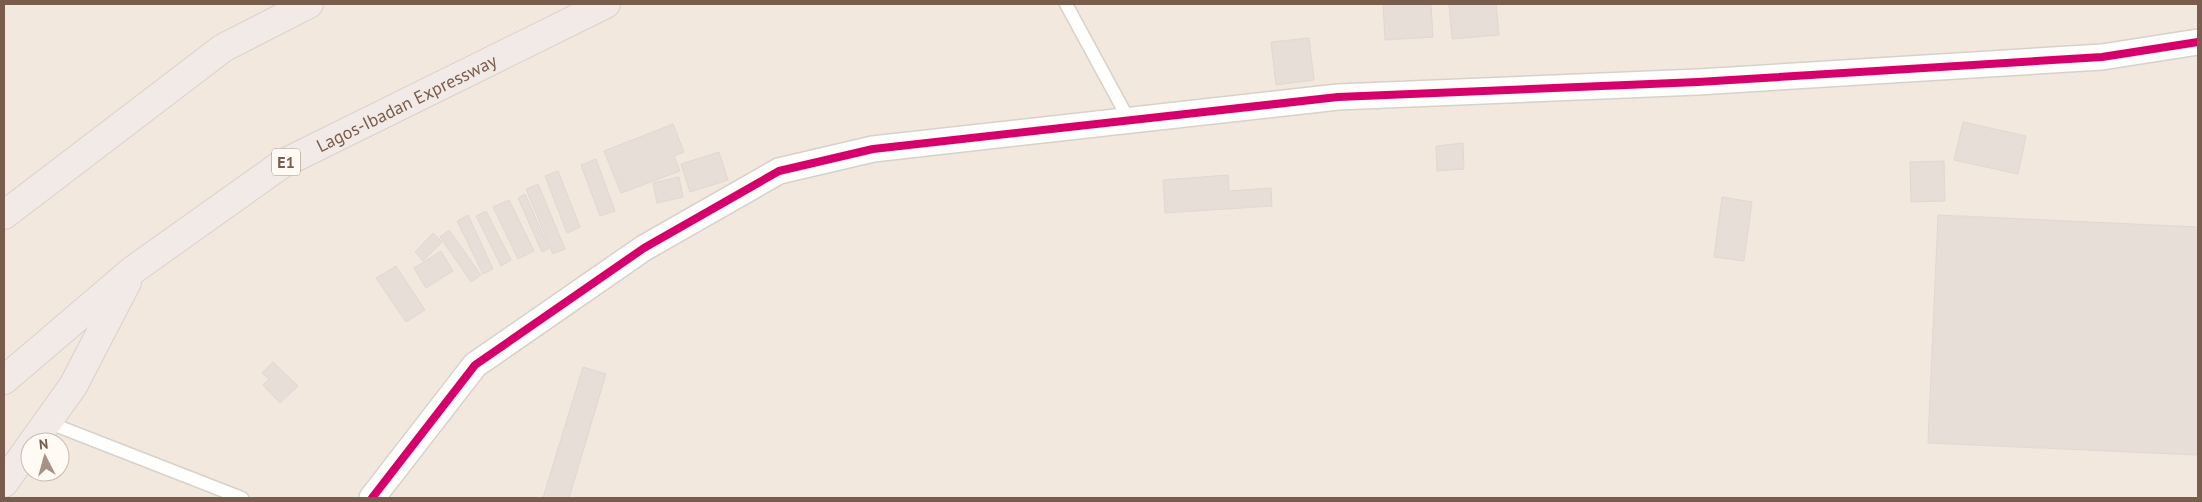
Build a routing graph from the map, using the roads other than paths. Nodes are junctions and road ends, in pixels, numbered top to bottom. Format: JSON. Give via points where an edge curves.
{"nodes":[{"id":1,"x":309,"y":4,"type":"edge"},
{"id":2,"x":606,"y":4,"type":"edge"},
{"id":3,"x":1066,"y":4,"type":"edge"},
{"id":4,"x":2198,"y":42,"type":"edge"},
{"id":5,"x":1129,"y":120,"type":"junction"},
{"id":6,"x":4,"y":215,"type":"edge"},
{"id":7,"x":133,"y":270,"type":"junction"},
{"id":8,"x":4,"y":380,"type":"edge"},
{"id":9,"x":40,"y":432,"type":"edge"},
{"id":10,"x":70,"y":442,"type":"edge"},
{"id":11,"x":20,"y":460,"type":"edge"},
{"id":12,"x":4,"y":483,"type":"edge"},
{"id":13,"x":242,"y":498,"type":"edge"},
{"id":14,"x":372,"y":498,"type":"edge"}],
"edges":[{"from":1,"to":6,"type":"highway","via":[[223,48]]},
{"from":2,"to":7,"type":"highway","name":"Lagos-Ibadan Expressway","number":"E1","via":[[282,164]]},
{"from":3,"to":5,"type":"lane"},
{"from":4,"to":5,"type":"street","via":[[2102,58],[1698,82],[1338,97]]},
{"from":5,"to":14,"type":"street","via":[[873,149],[780,172],[644,248],[475,365]]},
{"from":7,"to":8,"type":"highway","name":"Lagos-Ibadan Expressway","number":"E1"},
{"from":7,"to":9,"type":"highway","via":[[73,386]]},
{"from":10,"to":13,"type":"lane"},
{"from":11,"to":12,"type":"highway"}]}
